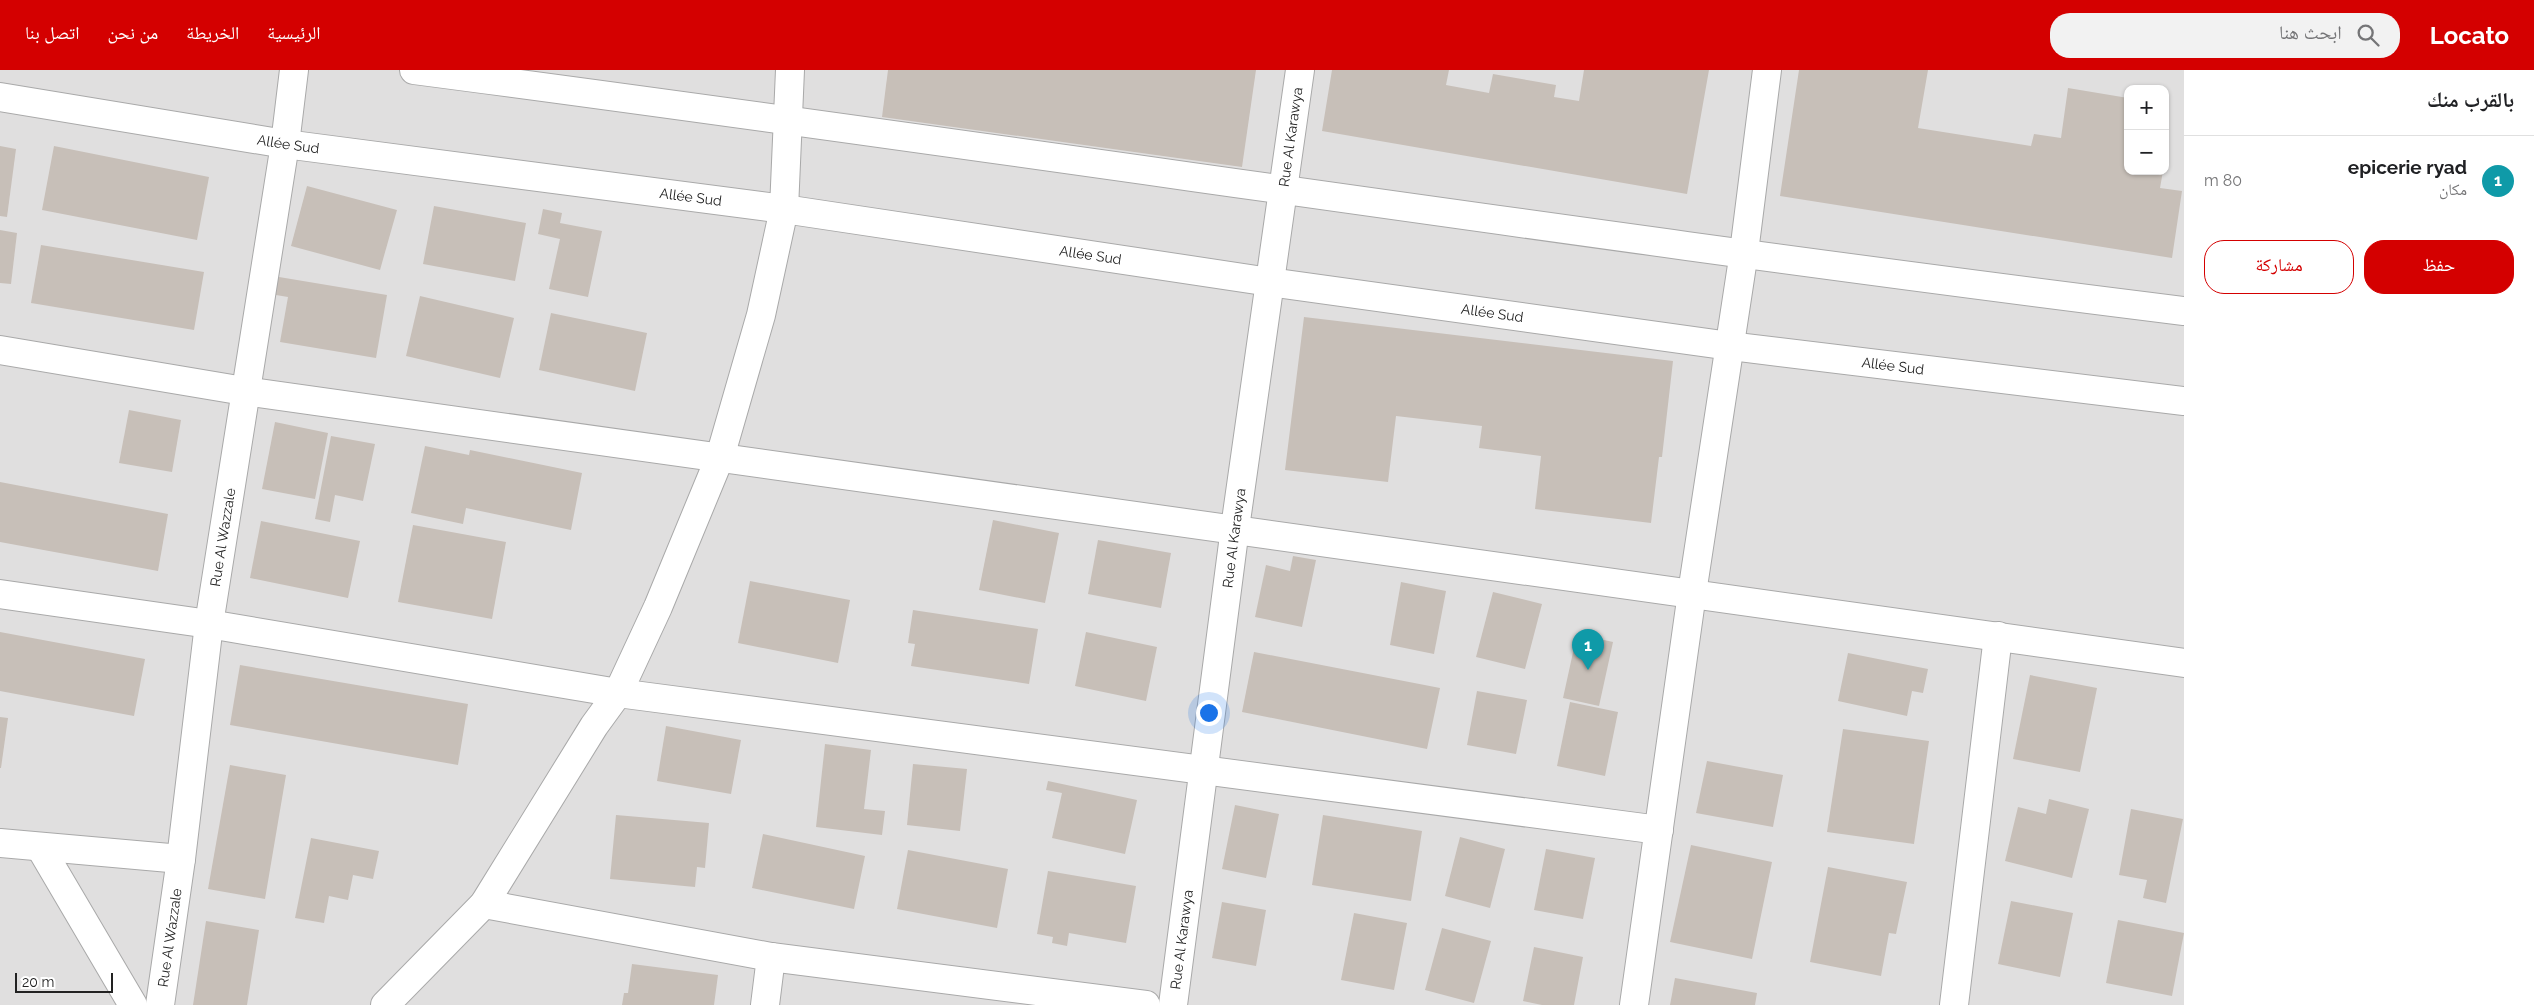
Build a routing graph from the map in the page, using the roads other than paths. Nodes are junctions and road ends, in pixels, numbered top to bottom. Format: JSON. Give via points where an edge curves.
{"nodes":[{"id":1,"x":294,"y":70,"type":"edge"},
{"id":2,"x":414,"y":70,"type":"edge"},
{"id":3,"x":790,"y":70,"type":"edge"},
{"id":4,"x":1300,"y":70,"type":"edge"},
{"id":5,"x":1767,"y":70,"type":"edge"},
{"id":6,"x":0,"y":97,"type":"edge"},
{"id":7,"x":789,"y":119,"type":"junction"},
{"id":8,"x":285,"y":144,"type":"junction"},
{"id":9,"x":1284,"y":188,"type":"junction"},
{"id":10,"x":784,"y":209,"type":"junction"},
{"id":11,"x":1744,"y":252,"type":"junction"},
{"id":12,"x":1270,"y":282,"type":"junction"},
{"id":13,"x":2184,"y":311,"type":"edge"},
{"id":14,"x":1730,"y":346,"type":"junction"},
{"id":15,"x":0,"y":350,"type":"edge"},
{"id":16,"x":244,"y":391,"type":"junction"},
{"id":17,"x":2184,"y":401,"type":"edge"},
{"id":18,"x":720,"y":457,"type":"junction"},
{"id":19,"x":1235,"y":528,"type":"junction"},
{"id":20,"x":1692,"y":593,"type":"junction"},
{"id":21,"x":0,"y":594,"type":"edge"},
{"id":22,"x":209,"y":624,"type":"junction"},
{"id":23,"x":1998,"y":636,"type":"junction"},
{"id":24,"x":2184,"y":662,"type":"edge"},
{"id":25,"x":618,"y":693,"type":"junction"},
{"id":26,"x":1202,"y":770,"type":"junction"},
{"id":27,"x":1659,"y":830,"type":"junction"},
{"id":28,"x":0,"y":843,"type":"edge"},
{"id":29,"x":40,"y":847,"type":"junction"},
{"id":30,"x":181,"y":859,"type":"junction"},
{"id":31,"x":484,"y":904,"type":"junction"},
{"id":32,"x":771,"y":957,"type":"junction"},
{"id":33,"x":133,"y":1005,"type":"edge"},
{"id":34,"x":160,"y":1005,"type":"edge"},
{"id":35,"x":385,"y":1005,"type":"edge"},
{"id":36,"x":765,"y":1005,"type":"edge"},
{"id":37,"x":1146,"y":1005,"type":"edge"},
{"id":38,"x":1172,"y":1005,"type":"edge"},
{"id":39,"x":1634,"y":1005,"type":"edge"},
{"id":40,"x":1954,"y":1005,"type":"edge"}],
"edges":[{"from":1,"to":8,"type":"street","name":"Rue Al Wazzale"},
{"from":2,"to":7,"type":"street"},
{"from":3,"to":7,"type":"street"},
{"from":4,"to":9,"type":"street","name":"Rue Al Karawya"},
{"from":5,"to":11,"type":"street"},
{"from":6,"to":8,"type":"street","name":"Allée Sud"},
{"from":7,"to":9,"type":"street"},
{"from":7,"to":10,"type":"street"},
{"from":8,"to":10,"type":"street","name":"Allée Sud"},
{"from":8,"to":16,"type":"street","name":"Rue Al Wazzale"},
{"from":9,"to":11,"type":"street"},
{"from":9,"to":12,"type":"street","name":"Rue Al Karawya"},
{"from":10,"to":12,"type":"street","name":"Allée Sud"},
{"from":10,"to":18,"type":"street","via":[[761,316]]},
{"from":11,"to":13,"type":"street"},
{"from":11,"to":14,"type":"street"},
{"from":12,"to":14,"type":"street","name":"Allée Sud"},
{"from":12,"to":19,"type":"street","name":"Rue Al Karawya"},
{"from":14,"to":17,"type":"street","name":"Allée Sud"},
{"from":14,"to":20,"type":"street"},
{"from":15,"to":16,"type":"street"},
{"from":16,"to":18,"type":"street"},
{"from":16,"to":22,"type":"street","name":"Rue Al Wazzale"},
{"from":18,"to":19,"type":"street"},
{"from":18,"to":25,"type":"street","via":[[658,607]]},
{"from":19,"to":20,"type":"street"},
{"from":19,"to":26,"type":"street","name":"Rue Al Karawya"},
{"from":20,"to":23,"type":"street"},
{"from":20,"to":27,"type":"street"},
{"from":21,"to":22,"type":"street"},
{"from":22,"to":25,"type":"street"},
{"from":22,"to":30,"type":"street","name":"Rue Al Wazzale"},
{"from":23,"to":24,"type":"street"},
{"from":23,"to":40,"type":"street"},
{"from":25,"to":26,"type":"street"},
{"from":25,"to":31,"type":"street","via":[[594,726]]},
{"from":26,"to":27,"type":"street"},
{"from":26,"to":38,"type":"street","name":"Rue Al Karawya"},
{"from":27,"to":39,"type":"street"},
{"from":28,"to":29,"type":"street"},
{"from":29,"to":30,"type":"street"},
{"from":29,"to":33,"type":"street"},
{"from":30,"to":34,"type":"street","name":"Rue Al Wazzale"},
{"from":31,"to":32,"type":"street"},
{"from":31,"to":35,"type":"street"},
{"from":32,"to":36,"type":"street"},
{"from":32,"to":37,"type":"street"}]}
